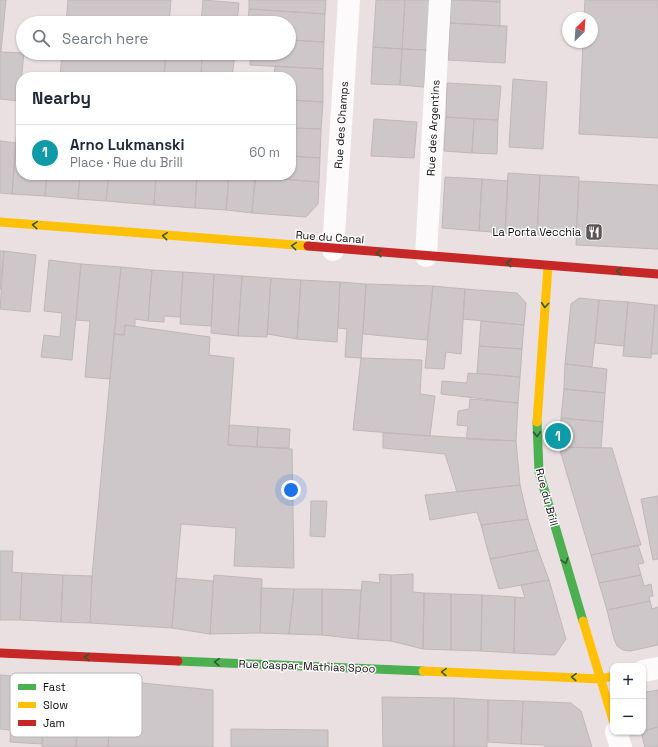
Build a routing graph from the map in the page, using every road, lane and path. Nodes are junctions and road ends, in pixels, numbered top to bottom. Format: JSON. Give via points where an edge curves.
{"nodes":[{"id":1,"x":349,"y":0,"type":"edge"},
{"id":2,"x":440,"y":0,"type":"edge"},
{"id":3,"x":0,"y":222,"type":"edge"},
{"id":4,"x":333,"y":250,"type":"junction"},
{"id":5,"x":426,"y":256,"type":"junction"},
{"id":6,"x":548,"y":266,"type":"junction"},
{"id":7,"x":658,"y":274,"type":"edge"},
{"id":8,"x":0,"y":653,"type":"edge"},
{"id":9,"x":658,"y":668,"type":"edge"},
{"id":10,"x":646,"y":670,"type":"edge"},
{"id":11,"x":610,"y":677,"type":"edge"},
{"id":12,"x":601,"y":679,"type":"junction"},
{"id":13,"x":610,"y":710,"type":"edge"},
{"id":14,"x":617,"y":735,"type":"edge"},
{"id":15,"x":621,"y":747,"type":"edge"}],
"edges":[{"from":1,"to":4,"type":"street","name":"Rue des Champs"},
{"from":2,"to":5,"type":"street","name":"Rue des Argentins"},
{"from":4,"to":3,"type":"street","name":"Rue du Canal","one_way":true},
{"from":5,"to":4,"type":"street","name":"Rue du Canal","one_way":true},
{"from":6,"to":5,"type":"street","name":"Rue du Canal","one_way":true},
{"from":7,"to":6,"type":"street","name":"Rue du Canal","one_way":true},
{"from":6,"to":12,"type":"street","name":"Rue du Brill","one_way":true,"via":[[536,411],[539,472]]},
{"from":12,"to":8,"type":"street","name":"Rue Caspar-Mathias Spoo","one_way":true},
{"from":9,"to":10,"type":"street"},
{"from":11,"to":12,"type":"street","name":"Rue Caspar-Mathias Spoo"},
{"from":12,"to":13,"type":"street","name":"Rue du Brill"},
{"from":14,"to":15,"type":"street"}]}
